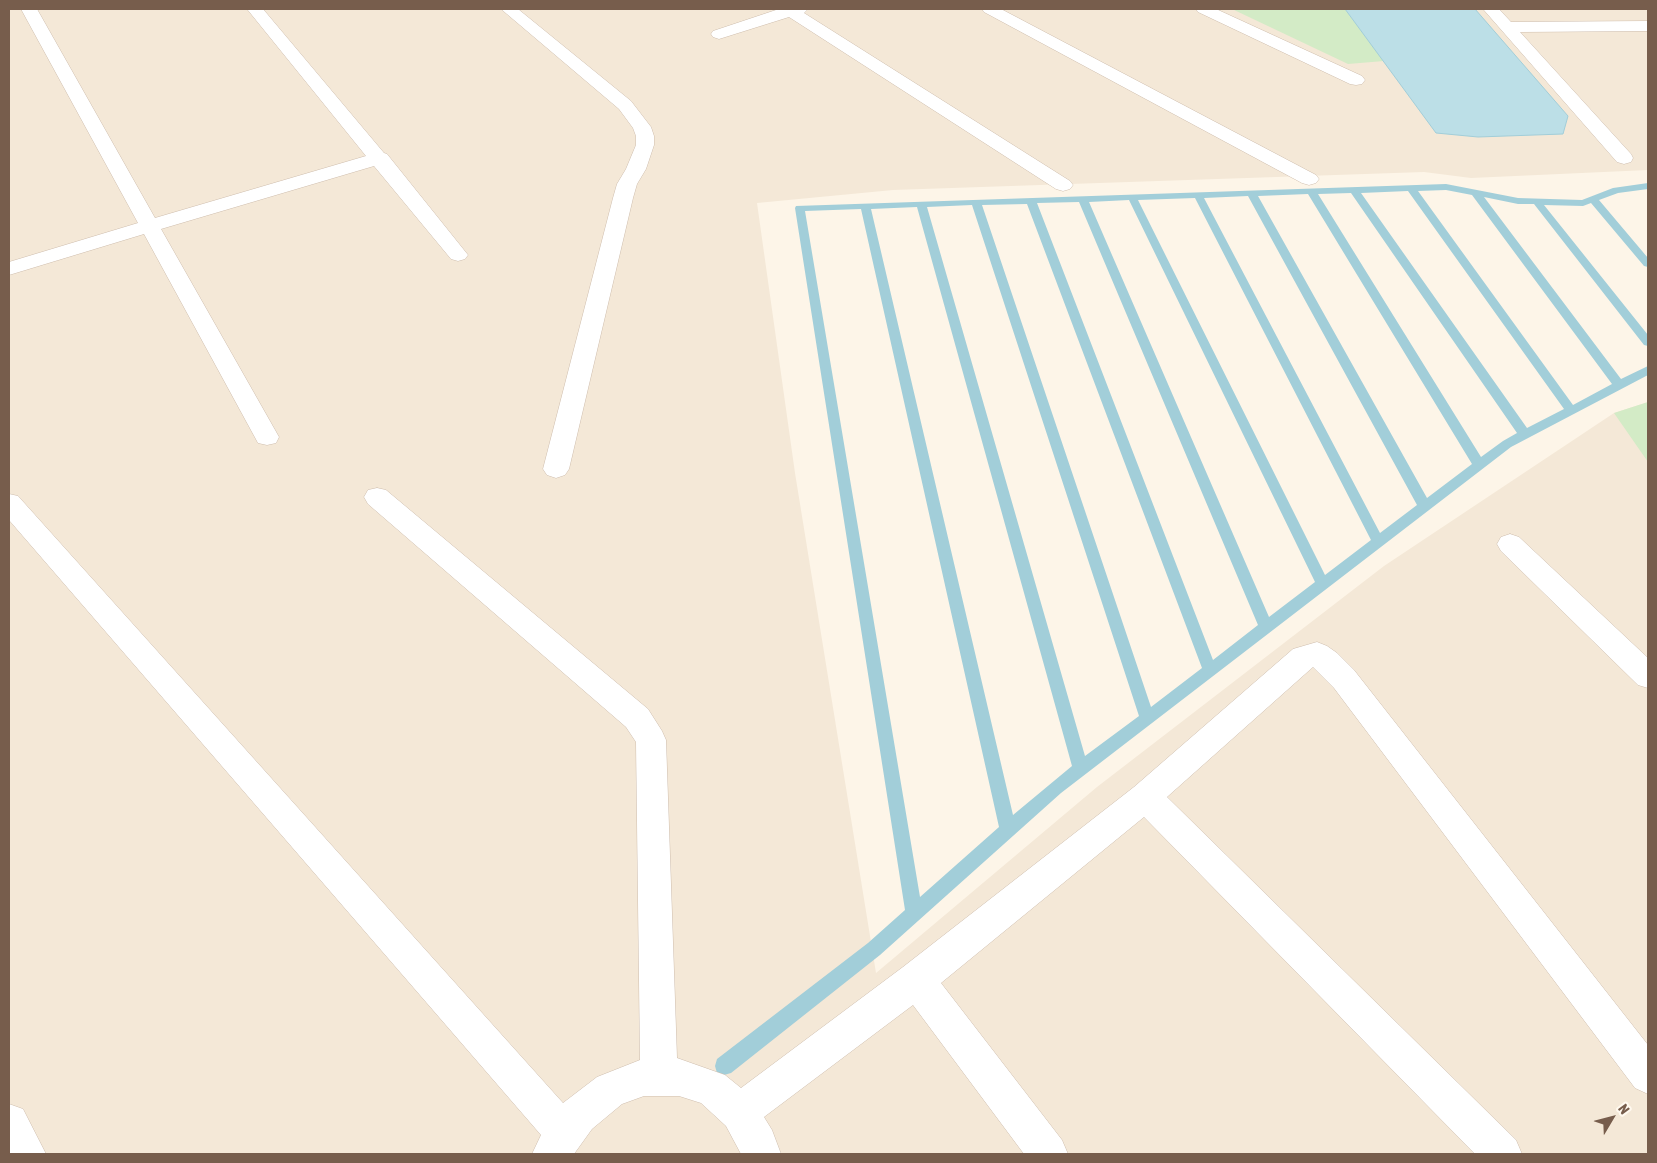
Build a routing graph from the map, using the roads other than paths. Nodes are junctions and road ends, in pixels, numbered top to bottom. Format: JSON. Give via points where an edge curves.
{"nodes":[{"id":1,"x":29,"y":9,"type":"edge"},
{"id":2,"x":255,"y":9,"type":"edge"},
{"id":3,"x":509,"y":9,"type":"edge"},
{"id":4,"x":990,"y":9,"type":"edge"},
{"id":5,"x":1204,"y":9,"type":"edge"},
{"id":6,"x":1491,"y":9,"type":"edge"},
{"id":7,"x":793,"y":10,"type":"edge"},
{"id":8,"x":1648,"y":26,"type":"edge"},
{"id":9,"x":1508,"y":28,"type":"junction"},
{"id":10,"x":719,"y":34,"type":"dead end"},
{"id":11,"x":1356,"y":80,"type":"dead end"},
{"id":12,"x":380,"y":158,"type":"junction"},
{"id":13,"x":1624,"y":158,"type":"dead end"},
{"id":14,"x":1309,"y":180,"type":"dead end"},
{"id":15,"x":1063,"y":185,"type":"dead end"},
{"id":16,"x":148,"y":226,"type":"junction"},
{"id":17,"x":458,"y":255,"type":"dead end"},
{"id":18,"x":9,"y":269,"type":"edge"},
{"id":19,"x":266,"y":437,"type":"dead end"},
{"id":20,"x":556,"y":469,"type":"dead end"},
{"id":21,"x":377,"y":497,"type":"dead end"},
{"id":22,"x":9,"y":503,"type":"edge"},
{"id":23,"x":1510,"y":544,"type":"dead end"},
{"id":24,"x":1648,"y":676,"type":"edge"},
{"id":25,"x":1145,"y":797,"type":"junction"},
{"id":26,"x":916,"y":980,"type":"junction"},
{"id":27,"x":1648,"y":1076,"type":"edge"},
{"id":28,"x":659,"y":1078,"type":"junction"},
{"id":29,"x":740,"y":1112,"type":"junction"},
{"id":30,"x":9,"y":1123,"type":"edge"},
{"id":31,"x":559,"y":1144,"type":"edge"},
{"id":32,"x":26,"y":1154,"type":"edge"},
{"id":33,"x":761,"y":1154,"type":"edge"},
{"id":34,"x":1048,"y":1154,"type":"edge"},
{"id":35,"x":1502,"y":1154,"type":"edge"}],
"edges":[{"from":1,"to":16,"type":"street"},
{"from":2,"to":12,"type":"street"},
{"from":3,"to":20,"type":"street","via":[[625,106],[645,136],[645,145],[623,198]]},
{"from":4,"to":14,"type":"street"},
{"from":5,"to":11,"type":"street"},
{"from":6,"to":9,"type":"street"},
{"from":7,"to":10,"type":"street"},
{"from":7,"to":15,"type":"street"},
{"from":8,"to":9,"type":"street"},
{"from":9,"to":13,"type":"street"},
{"from":12,"to":16,"type":"street"},
{"from":12,"to":17,"type":"street"},
{"from":16,"to":18,"type":"street"},
{"from":16,"to":19,"type":"street"},
{"from":21,"to":28,"type":"street","via":[[637,718],[651,740]]},
{"from":22,"to":31,"type":"street"},
{"from":23,"to":24,"type":"street"},
{"from":25,"to":26,"type":"street"},
{"from":25,"to":27,"type":"street","via":[[1304,657],[1317,654],[1344,679]]},
{"from":25,"to":35,"type":"street"},
{"from":26,"to":29,"type":"street"},
{"from":26,"to":34,"type":"street"},
{"from":28,"to":29,"type":"street","via":[[679,1077],[712,1088]]},
{"from":28,"to":31,"type":"street","via":[[644,1077],[610,1090],[578,1115]]},
{"from":29,"to":33,"type":"street"},
{"from":30,"to":32,"type":"street"}]}
